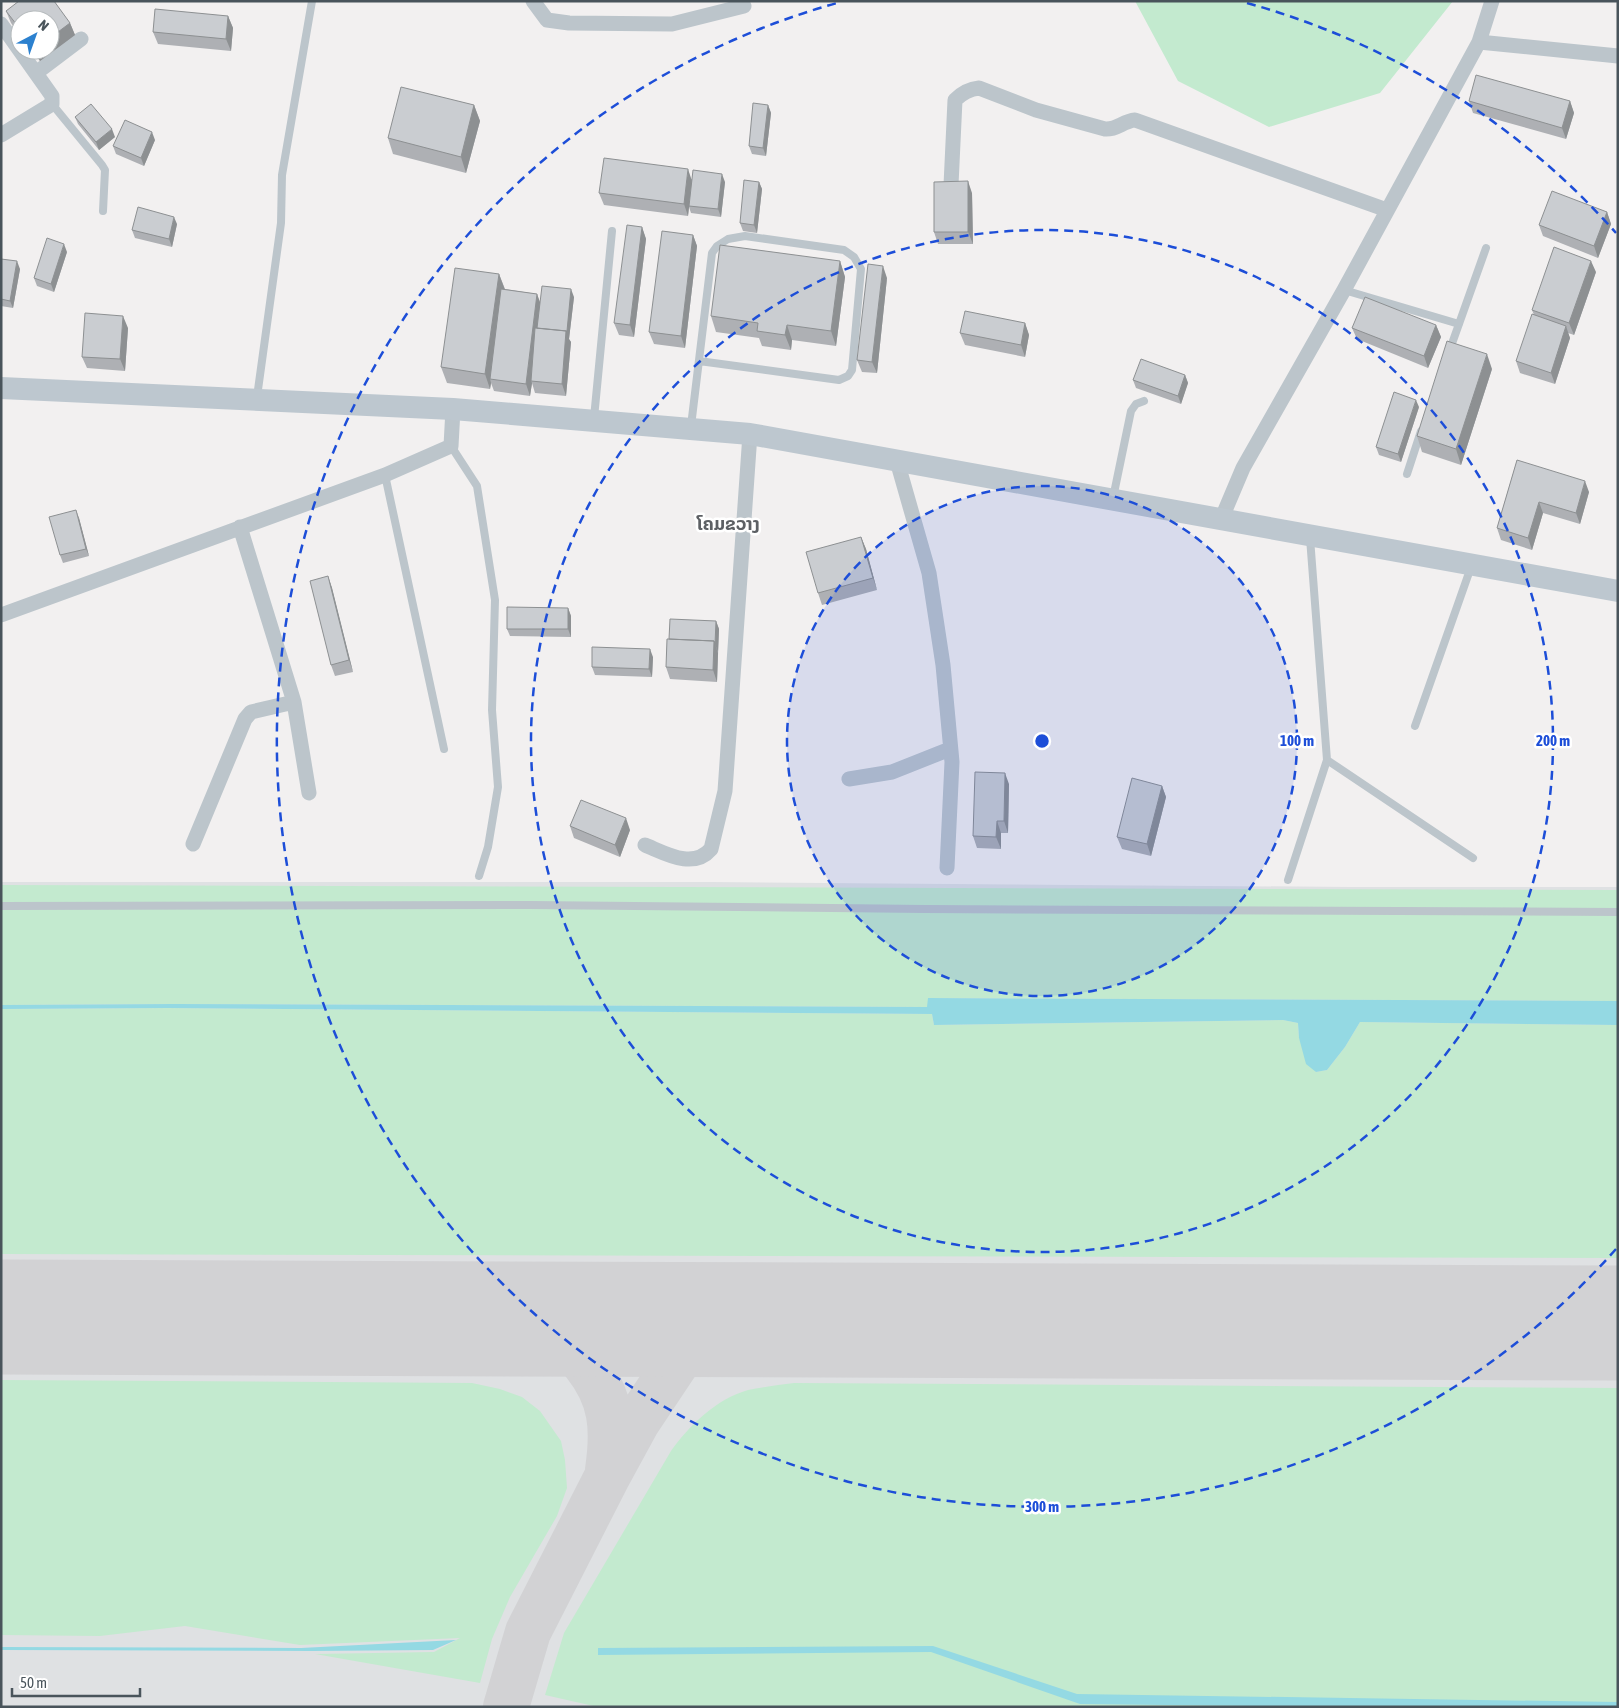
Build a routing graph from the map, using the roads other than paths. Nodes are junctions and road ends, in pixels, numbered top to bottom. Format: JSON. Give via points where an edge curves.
{"nodes":[{"id":1,"x":312,"y":1,"type":"edge"},
{"id":2,"x":532,"y":1,"type":"edge"},
{"id":3,"x":1492,"y":1,"type":"edge"},
{"id":4,"x":744,"y":6,"type":"dead end"},
{"id":5,"x":1,"y":24,"type":"edge"},
{"id":6,"x":81,"y":39,"type":"dead end"},
{"id":7,"x":1479,"y":42,"type":"junction"},
{"id":8,"x":1618,"y":56,"type":"edge"},
{"id":9,"x":36,"y":73,"type":"junction"},
{"id":10,"x":52,"y":104,"type":"junction"},
{"id":11,"x":1,"y":135,"type":"edge"},
{"id":12,"x":951,"y":186,"type":"edge"},
{"id":13,"x":1387,"y":210,"type":"junction"},
{"id":14,"x":103,"y":211,"type":"dead end"},
{"id":15,"x":612,"y":232,"type":"dead end"},
{"id":16,"x":1486,"y":248,"type":"dead end"},
{"id":17,"x":1344,"y":290,"type":"junction"},
{"id":18,"x":1458,"y":324,"type":"junction"},
{"id":19,"x":699,"y":361,"type":"junction"},
{"id":20,"x":1446,"y":362,"type":"edge"},
{"id":21,"x":1,"y":388,"type":"edge"},
{"id":22,"x":256,"y":400,"type":"junction"},
{"id":23,"x":1144,"y":401,"type":"dead end"},
{"id":24,"x":453,"y":409,"type":"junction"},
{"id":25,"x":594,"y":420,"type":"junction"},
{"id":26,"x":1423,"y":427,"type":"edge"},
{"id":27,"x":691,"y":428,"type":"junction"},
{"id":28,"x":750,"y":434,"type":"junction"},
{"id":29,"x":451,"y":446,"type":"junction"},
{"id":30,"x":897,"y":461,"type":"junction"},
{"id":31,"x":386,"y":474,"type":"junction"},
{"id":32,"x":1406,"y":474,"type":"dead end"},
{"id":33,"x":1112,"y":500,"type":"junction"},
{"id":34,"x":1221,"y":520,"type":"junction"},
{"id":35,"x":240,"y":527,"type":"junction"},
{"id":36,"x":1310,"y":535,"type":"junction"},
{"id":37,"x":1472,"y":564,"type":"junction"},
{"id":38,"x":1618,"y":591,"type":"edge"},
{"id":39,"x":1,"y":616,"type":"edge"},
{"id":40,"x":294,"y":702,"type":"junction"},
{"id":41,"x":1415,"y":726,"type":"dead end"},
{"id":42,"x":444,"y":749,"type":"dead end"},
{"id":43,"x":950,"y":749,"type":"junction"},
{"id":44,"x":1327,"y":760,"type":"junction"},
{"id":45,"x":849,"y":779,"type":"dead end"},
{"id":46,"x":309,"y":793,"type":"dead end"},
{"id":47,"x":193,"y":844,"type":"dead end"},
{"id":48,"x":645,"y":845,"type":"dead end"},
{"id":49,"x":1473,"y":858,"type":"dead end"},
{"id":50,"x":947,"y":868,"type":"dead end"},
{"id":51,"x":479,"y":876,"type":"dead end"},
{"id":52,"x":1288,"y":880,"type":"dead end"},
{"id":53,"x":1,"y":906,"type":"edge"},
{"id":54,"x":1618,"y":912,"type":"edge"}],
"edges":[{"from":1,"to":22,"type":"lane","via":[[282,174],[281,223]]},
{"from":2,"to":4,"type":"street","via":[[547,20],[569,24],[672,24]]},
{"from":3,"to":7,"type":"street"},
{"from":5,"to":9,"type":"street"},
{"from":6,"to":9,"type":"street"},
{"from":7,"to":8,"type":"street"},
{"from":7,"to":13,"type":"street"},
{"from":9,"to":10,"type":"street","via":[[52,96]]},
{"from":10,"to":11,"type":"street"},
{"from":10,"to":14,"type":"lane","via":[[105,170]]},
{"from":12,"to":13,"type":"street","via":[[955,100],[978,88],[1036,110],[1105,129],[1112,130],[1135,120]]},
{"from":13,"to":17,"type":"street"},
{"from":15,"to":25,"type":"lane"},
{"from":16,"to":18,"type":"lane"},
{"from":17,"to":18,"type":"lane"},
{"from":17,"to":34,"type":"street","via":[[1243,468]]},
{"from":18,"to":20,"type":"lane"},
{"from":19,"to":19,"type":"lane","via":[[712,254],[728,239],[745,236],[844,250],[861,269],[852,370],[848,376],[839,380]]},
{"from":19,"to":27,"type":"lane"},
{"from":21,"to":22,"type":"main road"},
{"from":22,"to":24,"type":"main road"},
{"from":23,"to":33,"type":"lane","via":[[1131,411]]},
{"from":24,"to":25,"type":"main road"},
{"from":24,"to":29,"type":"street"},
{"from":25,"to":27,"type":"main road"},
{"from":26,"to":32,"type":"lane"},
{"from":27,"to":28,"type":"main road"},
{"from":28,"to":30,"type":"main road"},
{"from":28,"to":48,"type":"street","via":[[725,791],[711,849],[705,856],[684,860]]},
{"from":29,"to":31,"type":"street"},
{"from":29,"to":51,"type":"lane","via":[[476,486],[495,600],[492,710],[498,786],[488,847]]},
{"from":30,"to":33,"type":"main road"},
{"from":30,"to":43,"type":"street","via":[[929,573],[943,665]]},
{"from":31,"to":35,"type":"street"},
{"from":31,"to":42,"type":"lane"},
{"from":33,"to":34,"type":"main road"},
{"from":34,"to":36,"type":"main road"},
{"from":35,"to":39,"type":"street"},
{"from":35,"to":40,"type":"street"},
{"from":36,"to":37,"type":"main road"},
{"from":36,"to":44,"type":"lane"},
{"from":37,"to":38,"type":"main road"},
{"from":37,"to":41,"type":"lane"},
{"from":40,"to":46,"type":"street"},
{"from":40,"to":47,"type":"street","via":[[251,712],[245,719]]},
{"from":43,"to":45,"type":"street","via":[[892,772]]},
{"from":43,"to":50,"type":"street"},
{"from":44,"to":49,"type":"lane"},
{"from":44,"to":52,"type":"lane"},
{"from":53,"to":54,"type":"lane"}]}
